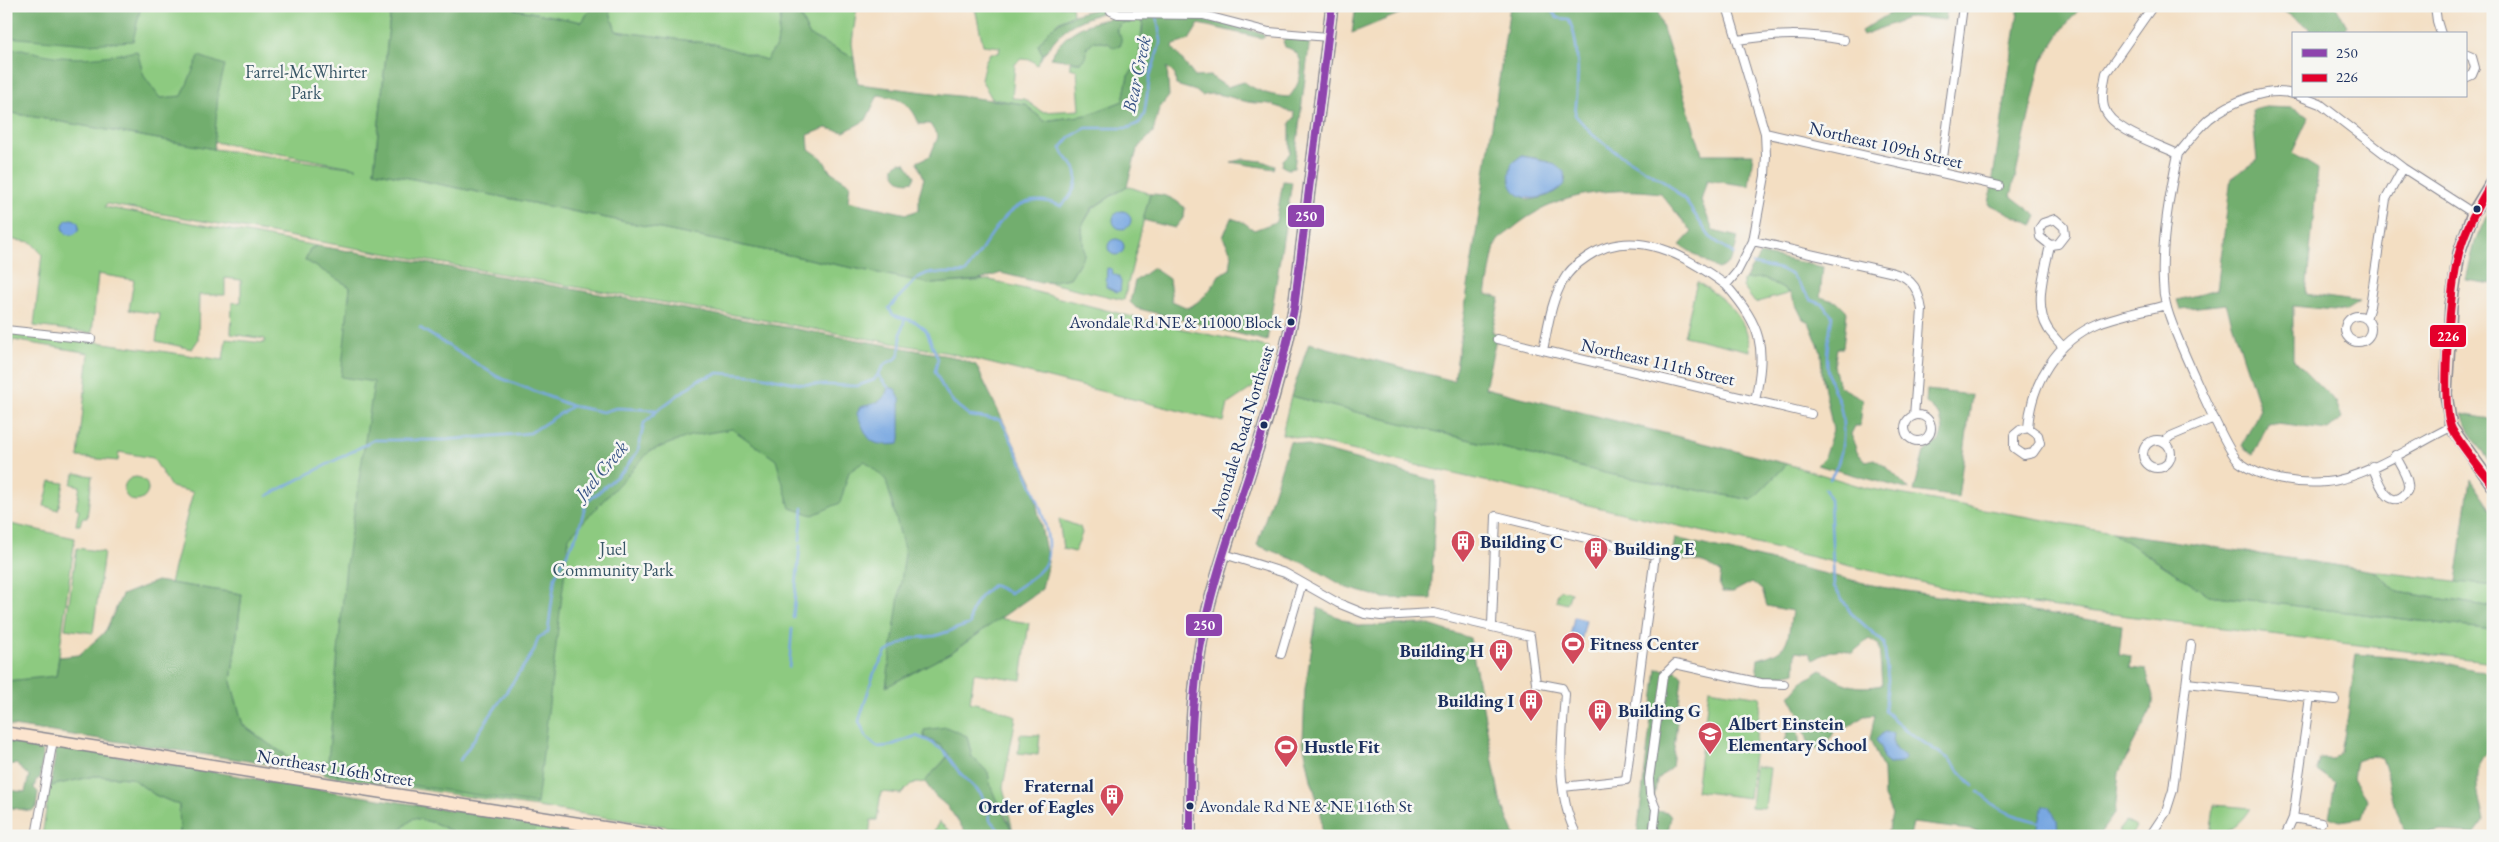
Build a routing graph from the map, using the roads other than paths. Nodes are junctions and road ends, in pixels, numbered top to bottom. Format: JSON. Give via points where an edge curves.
{"nodes":[{"id":1,"x":1109,"y":6,"type":"edge"},
{"id":2,"x":1332,"y":6,"type":"edge"},
{"id":3,"x":1727,"y":6,"type":"edge"},
{"id":4,"x":1963,"y":6,"type":"edge"},
{"id":5,"x":2153,"y":6,"type":"edge"},
{"id":6,"x":2436,"y":6,"type":"edge"},
{"id":7,"x":2440,"y":32,"type":"edge"},
{"id":8,"x":1328,"y":37,"type":"junction"},
{"id":9,"x":1737,"y":40,"type":"junction"},
{"id":10,"x":1844,"y":40,"type":"dead end"},
{"id":11,"x":2466,"y":54,"type":"edge"},
{"id":12,"x":2466,"y":78,"type":"edge"},
{"id":13,"x":2292,"y":94,"type":"edge"},
{"id":14,"x":2304,"y":98,"type":"edge"},
{"id":15,"x":1766,"y":133,"type":"junction"},
{"id":16,"x":2178,"y":154,"type":"junction"},
{"id":17,"x":2403,"y":168,"type":"junction"},
{"id":18,"x":1941,"y":173,"type":"junction"},
{"id":19,"x":2493,"y":180,"type":"edge"},
{"id":20,"x":1999,"y":186,"type":"dead end"},
{"id":21,"x":2473,"y":212,"type":"junction"},
{"id":22,"x":1753,"y":241,"type":"junction"},
{"id":23,"x":2050,"y":244,"type":"dead end"},
{"id":24,"x":1726,"y":285,"type":"junction"},
{"id":25,"x":2166,"y":306,"type":"junction"},
{"id":26,"x":2366,"y":319,"type":"dead end"},
{"id":27,"x":6,"y":330,"type":"edge"},
{"id":28,"x":91,"y":339,"type":"dead end"},
{"id":29,"x":1497,"y":339,"type":"dead end"},
{"id":30,"x":2063,"y":347,"type":"junction"},
{"id":31,"x":1543,"y":350,"type":"junction"},
{"id":32,"x":1754,"y":401,"type":"junction"},
{"id":33,"x":1811,"y":414,"type":"dead end"},
{"id":34,"x":1914,"y":416,"type":"dead end"},
{"id":35,"x":2214,"y":418,"type":"junction"},
{"id":36,"x":2451,"y":427,"type":"junction"},
{"id":37,"x":2028,"y":428,"type":"dead end"},
{"id":38,"x":2164,"y":442,"type":"dead end"},
{"id":39,"x":2395,"y":455,"type":"junction"},
{"id":40,"x":2372,"y":466,"type":"junction"},
{"id":41,"x":2493,"y":486,"type":"edge"},
{"id":42,"x":1224,"y":554,"type":"junction"},
{"id":43,"x":1302,"y":583,"type":"junction"},
{"id":44,"x":1492,"y":625,"type":"junction"},
{"id":45,"x":2191,"y":645,"type":"dead end"},
{"id":46,"x":1281,"y":654,"type":"dead end"},
{"id":47,"x":2186,"y":683,"type":"junction"},
{"id":48,"x":1784,"y":684,"type":"dead end"},
{"id":49,"x":2310,"y":697,"type":"junction"},
{"id":50,"x":2335,"y":700,"type":"dead end"},
{"id":51,"x":6,"y":733,"type":"edge"},
{"id":52,"x":53,"y":740,"type":"junction"},
{"id":53,"x":1563,"y":787,"type":"junction"},
{"id":54,"x":2294,"y":818,"type":"junction"},
{"id":55,"x":2321,"y":823,"type":"dead end"},
{"id":56,"x":36,"y":836,"type":"edge"},
{"id":57,"x":658,"y":836,"type":"edge"},
{"id":58,"x":1190,"y":836,"type":"edge"},
{"id":59,"x":1577,"y":836,"type":"edge"},
{"id":60,"x":1653,"y":836,"type":"edge"},
{"id":61,"x":2150,"y":836,"type":"edge"},
{"id":62,"x":2285,"y":836,"type":"edge"}],
"edges":[{"from":1,"to":8,"type":"street","via":[[1111,12],[1118,14],[1202,15],[1269,32]]},
{"from":2,"to":8,"type":"street","name":"Avondale Road Northeast"},
{"from":3,"to":9,"type":"street"},
{"from":4,"to":18,"type":"street"},
{"from":5,"to":16,"type":"street","via":[[2106,73],[2104,108],[2121,128]]},
{"from":6,"to":7,"type":"street"},
{"from":8,"to":42,"type":"street","name":"Avondale Road Northeast","via":[[1287,349]]},
{"from":9,"to":10,"type":"street","via":[[1808,34]]},
{"from":9,"to":15,"type":"street"},
{"from":11,"to":12,"type":"street","via":[[2472,57],[2475,68],[2472,75]]},
{"from":13,"to":16,"type":"street","via":[[2271,93],[2231,106],[2209,119]]},
{"from":14,"to":17,"type":"street","via":[[2320,104]]},
{"from":15,"to":18,"type":"street","name":"Northeast 109th Street"},
{"from":15,"to":22,"type":"street","via":[[1765,176]]},
{"from":16,"to":25,"type":"street","via":[[2165,246],[2163,280]]},
{"from":17,"to":21,"type":"street"},
{"from":17,"to":26,"type":"street","via":[[2386,199]]},
{"from":18,"to":20,"type":"street","name":"Northeast 109th Street"},
{"from":19,"to":21,"type":"street"},
{"from":21,"to":36,"type":"street","via":[[2459,253],[2454,281],[2446,394]]},
{"from":22,"to":24,"type":"street","via":[[1737,272]]},
{"from":22,"to":34,"type":"street","via":[[1894,272],[1908,279],[1917,289],[1922,310]]},
{"from":23,"to":30,"type":"street","via":[[2041,296],[2042,313],[2047,328]]},
{"from":24,"to":31,"type":"street","via":[[1709,272],[1670,252],[1631,243],[1603,248],[1579,263],[1564,279]]},
{"from":24,"to":32,"type":"street","via":[[1751,318],[1761,343]]},
{"from":25,"to":30,"type":"street","via":[[2100,323]]},
{"from":25,"to":35,"type":"street"},
{"from":27,"to":28,"type":"street"},
{"from":29,"to":31,"type":"street","name":"Northeast 111th Street"},
{"from":30,"to":37,"type":"street","via":[[2046,368],[2035,391]]},
{"from":31,"to":32,"type":"street","name":"Northeast 111th Street"},
{"from":32,"to":33,"type":"street","name":"Northeast 111th Street"},
{"from":35,"to":38,"type":"street"},
{"from":35,"to":40,"type":"street","via":[[2229,451],[2239,462],[2273,478],[2327,482],[2357,474]]},
{"from":36,"to":39,"type":"street"},
{"from":36,"to":41,"type":"street"},
{"from":39,"to":40,"type":"street"},
{"from":39,"to":40,"type":"street","via":[[2408,485],[2402,497],[2386,495]]},
{"from":42,"to":43,"type":"street","via":[[1273,569]]},
{"from":42,"to":58,"type":"street","name":"Avondale Road Northeast","via":[[1208,614],[1196,680]]},
{"from":43,"to":44,"type":"street","via":[[1338,604],[1366,614],[1433,612]]},
{"from":43,"to":46,"type":"street"},
{"from":44,"to":53,"type":"street","via":[[1530,636],[1536,683],[1562,688],[1565,694],[1561,757]]},
{"from":44,"to":53,"type":"street","via":[[1496,516],[1655,556],[1626,780]]},
{"from":45,"to":47,"type":"street"},
{"from":47,"to":49,"type":"street"},
{"from":47,"to":61,"type":"street","via":[[2171,801]]},
{"from":48,"to":60,"type":"street","via":[[1761,683],[1675,664],[1670,667],[1663,676],[1649,780],[1656,809]]},
{"from":49,"to":50,"type":"street"},
{"from":49,"to":54,"type":"street"},
{"from":51,"to":52,"type":"street","name":"Northeast 116th Street"},
{"from":52,"to":56,"type":"street"},
{"from":52,"to":57,"type":"street","name":"Northeast 116th Street"},
{"from":53,"to":59,"type":"street","via":[[1570,822]]},
{"from":54,"to":55,"type":"street"},
{"from":54,"to":62,"type":"street"}]}
